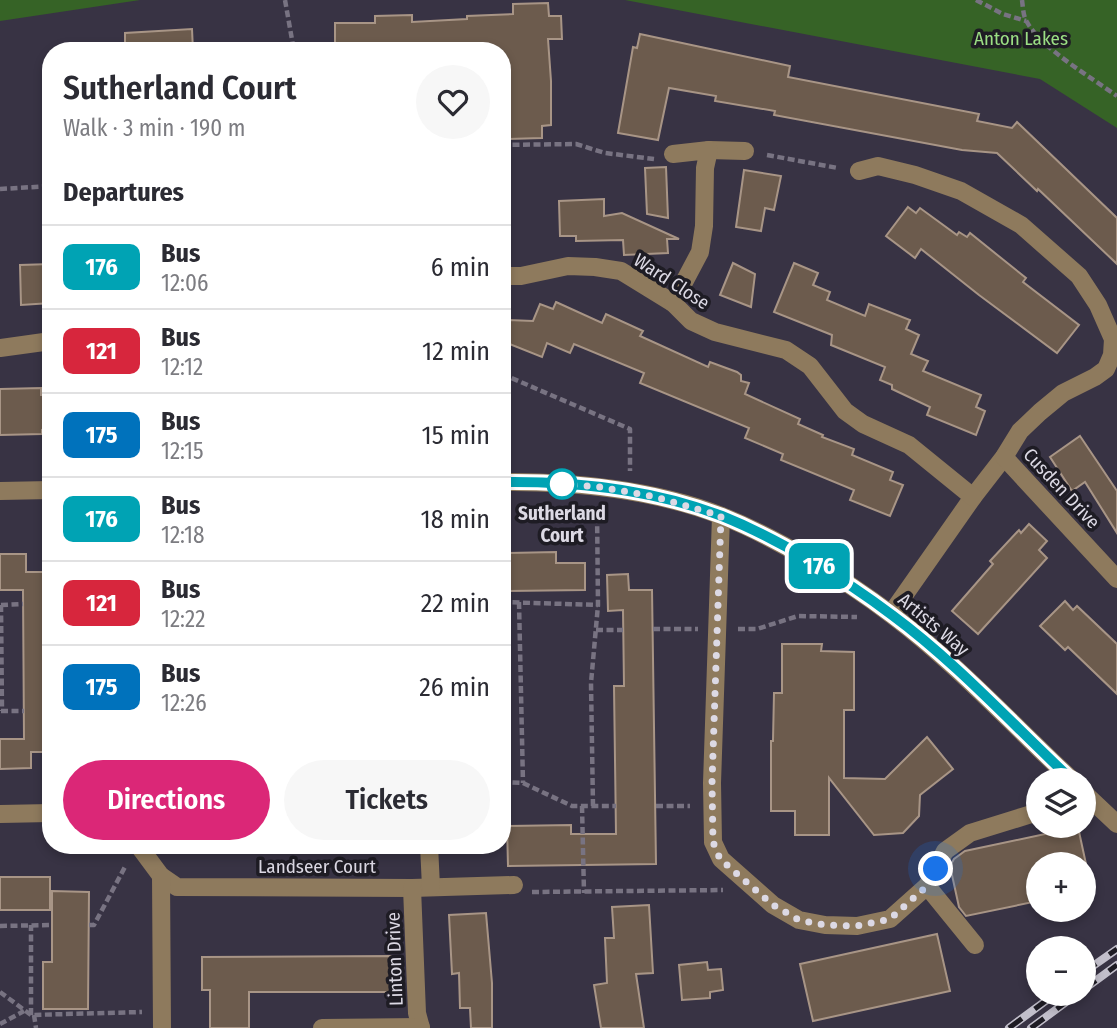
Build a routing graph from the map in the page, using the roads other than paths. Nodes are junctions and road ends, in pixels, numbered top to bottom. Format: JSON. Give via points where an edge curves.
{"nodes":[{"id":1,"x":709,"y":150,"type":"junction"},
{"id":2,"x":745,"y":151,"type":"road end"},
{"id":3,"x":673,"y":155,"type":"road end"},
{"id":4,"x":859,"y":172,"type":"road end"},
{"id":5,"x":511,"y":276,"type":"edge"},
{"id":6,"x":673,"y":303,"type":"junction"},
{"id":7,"x":42,"y":342,"type":"edge"},
{"id":8,"x":0,"y":348,"type":"edge"},
{"id":9,"x":1004,"y":457,"type":"junction"},
{"id":10,"x":511,"y":482,"type":"edge"},
{"id":11,"x":42,"y":490,"type":"edge"},
{"id":12,"x":0,"y":491,"type":"edge"},
{"id":13,"x":973,"y":497,"type":"junction"},
{"id":14,"x":721,"y":516,"type":"junction"},
{"id":15,"x":1117,"y":579,"type":"edge"},
{"id":16,"x":893,"y":615,"type":"junction"},
{"id":17,"x":1059,"y":768,"type":"edge"},
{"id":18,"x":1096,"y":805,"type":"edge"},
{"id":19,"x":42,"y":813,"type":"edge"},
{"id":20,"x":0,"y":814,"type":"edge"},
{"id":21,"x":1026,"y":816,"type":"edge"},
{"id":22,"x":1117,"y":824,"type":"edge"},
{"id":23,"x":137,"y":854,"type":"edge"},
{"id":24,"x":429,"y":854,"type":"edge"},
{"id":25,"x":161,"y":876,"type":"junction"},
{"id":26,"x":514,"y":886,"type":"road end"},
{"id":27,"x":927,"y":886,"type":"junction"},
{"id":28,"x":431,"y":887,"type":"junction"},
{"id":29,"x":412,"y":888,"type":"junction"},
{"id":30,"x":975,"y":945,"type":"dead end"},
{"id":31,"x":162,"y":1020,"type":"edge"},
{"id":32,"x":421,"y":1027,"type":"edge"},
{"id":33,"x":323,"y":1028,"type":"edge"}],
"edges":[{"from":1,"to":2,"type":"street"},
{"from":1,"to":3,"type":"street"},
{"from":1,"to":6,"type":"street","via":[[700,252]]},
{"from":4,"to":9,"type":"street","name":"Cusden Drive","via":[[878,166],[915,175],[991,206],[1021,225],[1079,276],[1098,305],[1113,339],[1106,369],[1040,412],[1020,431]]},
{"from":5,"to":6,"type":"street","name":"Ward Close","via":[[568,266],[621,271]]},
{"from":6,"to":13,"type":"street","name":"Ward Close","via":[[691,321],[715,332],[786,350],[810,366],[845,411],[863,425],[909,445]]},
{"from":7,"to":8,"type":"street"},
{"from":9,"to":13,"type":"street","name":"Cusden Drive"},
{"from":9,"to":15,"type":"street","name":"Cusden Drive"},
{"from":10,"to":14,"type":"street","name":"Artists Way","via":[[597,487],[656,497]]},
{"from":11,"to":12,"type":"street"},
{"from":13,"to":16,"type":"street","name":"Cusden Drive"},
{"from":14,"to":16,"type":"street","name":"Artists Way","via":[[807,559]]},
{"from":14,"to":27,"type":"street","via":[[712,806],[713,842],[720,859],[799,920],[825,925],[857,926],[890,919]]},
{"from":16,"to":17,"type":"street","name":"Artists Way"},
{"from":18,"to":22,"type":"street"},
{"from":19,"to":20,"type":"street"},
{"from":21,"to":27,"type":"street","via":[[970,834],[945,851]]},
{"from":23,"to":25,"type":"street"},
{"from":24,"to":28,"type":"street"},
{"from":25,"to":29,"type":"street","name":"Landseer Court","via":[[177,887]]},
{"from":25,"to":31,"type":"street"},
{"from":26,"to":28,"type":"street","name":"Landseer Court"},
{"from":27,"to":30,"type":"street"},
{"from":28,"to":29,"type":"street","name":"Landseer Court"},
{"from":29,"to":32,"type":"street","name":"Linton Drive"},
{"from":32,"to":33,"type":"street"}]}
